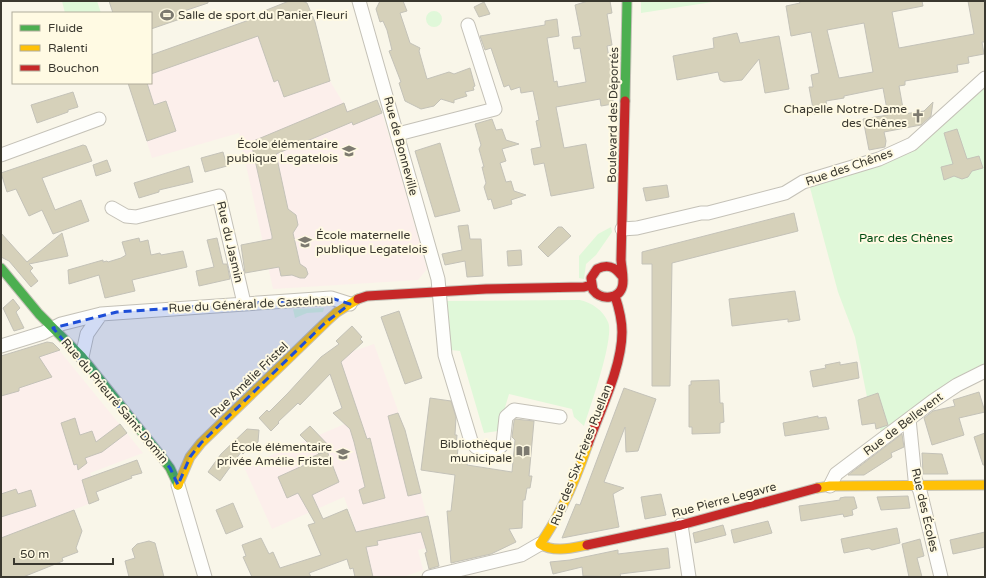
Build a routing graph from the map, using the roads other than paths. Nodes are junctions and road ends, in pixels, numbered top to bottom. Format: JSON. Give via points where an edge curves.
{"nodes":[{"id":1,"x":359,"y":1,"type":"edge"},
{"id":2,"x":628,"y":1,"type":"edge"},
{"id":3,"x":468,"y":25,"type":"dead end"},
{"id":4,"x":985,"y":78,"type":"edge"},
{"id":5,"x":99,"y":119,"type":"dead end"},
{"id":6,"x":398,"y":134,"type":"junction"},
{"id":7,"x":1,"y":155,"type":"edge"},
{"id":8,"x":112,"y":208,"type":"dead end"},
{"id":9,"x":622,"y":229,"type":"junction"},
{"id":10,"x":612,"y":248,"type":"dead end"},
{"id":11,"x":605,"y":258,"type":"dead end"},
{"id":12,"x":1,"y":268,"type":"edge"},
{"id":13,"x":599,"y":268,"type":"junction"},
{"id":14,"x":621,"y":275,"type":"junction"},
{"id":15,"x":591,"y":285,"type":"junction"},
{"id":16,"x":439,"y":291,"type":"junction"},
{"id":17,"x":615,"y":296,"type":"junction"},
{"id":18,"x":244,"y":303,"type":"junction"},
{"id":19,"x":350,"y":304,"type":"junction"},
{"id":20,"x":101,"y":314,"type":"junction"},
{"id":21,"x":53,"y":328,"type":"junction"},
{"id":22,"x":1,"y":346,"type":"edge"},
{"id":23,"x":82,"y":357,"type":"junction"},
{"id":24,"x":985,"y":371,"type":"edge"},
{"id":25,"x":560,"y":417,"type":"dead end"},
{"id":26,"x":909,"y":418,"type":"junction"},
{"id":27,"x":178,"y":485,"type":"junction"},
{"id":28,"x":918,"y":485,"type":"junction"},
{"id":29,"x":985,"y":485,"type":"edge"},
{"id":30,"x":830,"y":486,"type":"junction"},
{"id":31,"x":681,"y":525,"type":"junction"},
{"id":32,"x":540,"y":544,"type":"junction"},
{"id":33,"x":205,"y":577,"type":"edge"},
{"id":34,"x":429,"y":577,"type":"edge"},
{"id":35,"x":689,"y":577,"type":"edge"},
{"id":36,"x":941,"y":577,"type":"edge"}],
"edges":[{"from":1,"to":6,"type":"street","name":"Rue de Bonneville"},
{"from":2,"to":9,"type":"main road","name":"Boulevard des Déportés"},
{"from":3,"to":6,"type":"street","via":[[495,109]]},
{"from":4,"to":9,"type":"street","name":"Rue des Chênes","via":[[912,144],[879,159],[803,182],[785,193],[708,213]]},
{"from":5,"to":7,"type":"street"},
{"from":6,"to":16,"type":"street","name":"Rue de Bonneville","via":[[438,279]]},
{"from":8,"to":18,"type":"street","name":"Rue du Jasmin","via":[[126,216],[136,217],[219,196]]},
{"from":9,"to":10,"type":"main road","name":"Boulevard des Déportés"},
{"from":9,"to":14,"type":"main road","name":"Boulevard des Déportés"},
{"from":11,"to":13,"type":"main road"},
{"from":12,"to":21,"type":"main road","name":"Rue du Prieuré Saint-Domin"},
{"from":13,"to":14,"type":"main road","via":[[611,266]]},
{"from":13,"to":15,"type":"main road","via":[[592,274]]},
{"from":14,"to":17,"type":"main road","via":[[622,288]]},
{"from":15,"to":16,"type":"main road","name":"Rue du Général de Castelnau"},
{"from":15,"to":17,"type":"main road","via":[[600,296]]},
{"from":16,"to":19,"type":"main road","name":"Rue du Général de Castelnau","via":[[367,296]]},
{"from":16,"to":25,"type":"street","name":"Rue de Bonneville","via":[[445,355],[471,440],[476,447],[497,450],[503,444],[506,417],[514,410]]},
{"from":17,"to":32,"type":"main road","name":"Rue des Six Frères Ruellan","via":[[622,317],[618,357],[560,514],[552,530]]},
{"from":18,"to":19,"type":"street","name":"Rue du Général de Castelnau","via":[[331,298]]},
{"from":18,"to":20,"type":"street","name":"Rue du Général de Castelnau"},
{"from":19,"to":27,"type":"main road","name":"Rue Amélie Fristel","via":[[326,322],[201,443],[190,457]]},
{"from":20,"to":21,"type":"street","name":"Rue du Général de Castelnau"},
{"from":20,"to":23,"type":"street","via":[[87,334]]},
{"from":21,"to":22,"type":"street","name":"Rue du Général de Castelnau"},
{"from":21,"to":23,"type":"main road","name":"Rue du Prieuré Saint-Domin"},
{"from":23,"to":27,"type":"main road","name":"Rue du Prieuré Saint-Domin","via":[[170,468]]},
{"from":24,"to":26,"type":"street","name":"Rue de Bellevent","via":[[957,385]]},
{"from":26,"to":28,"type":"street","name":"Rue des Écoles","via":[[915,479]]},
{"from":26,"to":30,"type":"street","name":"Rue de Bellevent","via":[[836,474]]},
{"from":27,"to":33,"type":"street","name":"Rue du Prieuré Saint-Domin"},
{"from":28,"to":29,"type":"main road","name":"Rue Pierre Legavre"},
{"from":28,"to":30,"type":"main road","name":"Rue Pierre Legavre"},
{"from":28,"to":36,"type":"street","name":"Rue des Écoles"},
{"from":30,"to":31,"type":"main road","name":"Rue Pierre Legavre","via":[[802,491]]},
{"from":31,"to":32,"type":"main road","name":"Rue Pierre Legavre","via":[[568,549],[551,550]]},
{"from":31,"to":35,"type":"street"},
{"from":32,"to":34,"type":"street","name":"Rue des Six Frères Ruellan","via":[[521,555]]}]}
